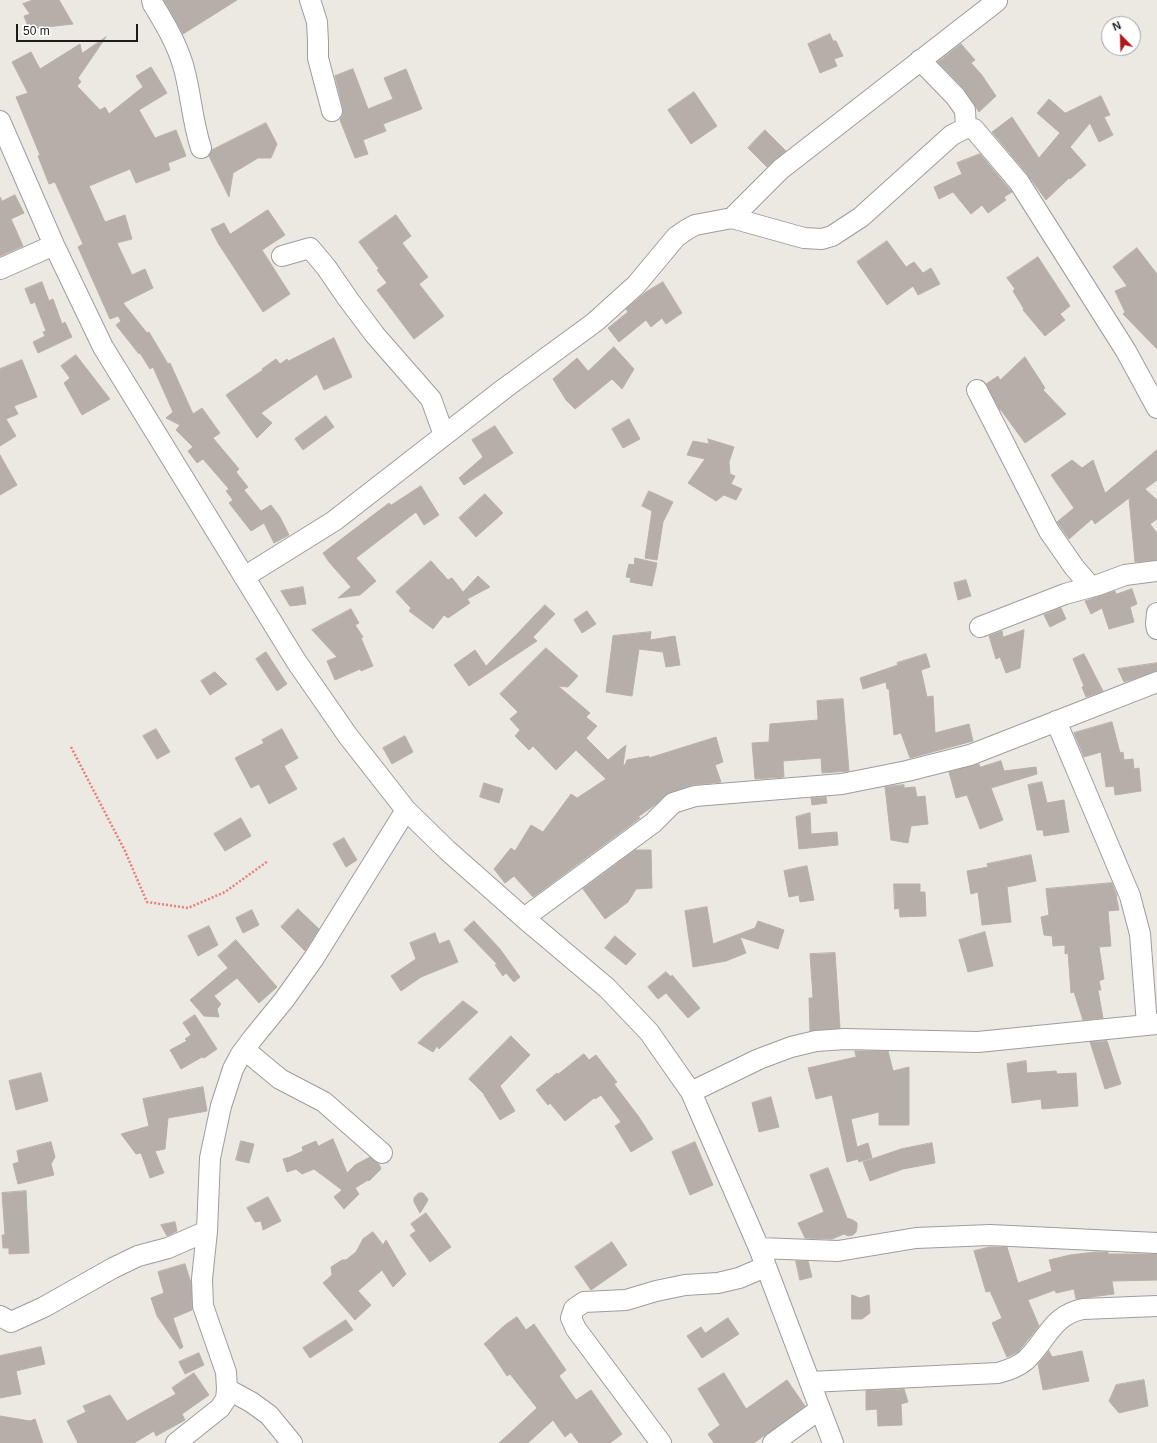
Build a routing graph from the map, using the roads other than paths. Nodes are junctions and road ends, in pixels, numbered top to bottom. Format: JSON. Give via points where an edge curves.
{"nodes":[{"id":1,"x":152,"y":0,"type":"edge"},
{"id":2,"x":310,"y":0,"type":"edge"},
{"id":3,"x":997,"y":1,"type":"dead end"},
{"id":4,"x":920,"y":60,"type":"junction"},
{"id":5,"x":332,"y":111,"type":"dead end"},
{"id":6,"x":0,"y":121,"type":"edge"},
{"id":7,"x":966,"y":128,"type":"junction"},
{"id":8,"x":201,"y":148,"type":"dead end"},
{"id":9,"x":732,"y":218,"type":"junction"},
{"id":10,"x":54,"y":245,"type":"junction"},
{"id":11,"x":282,"y":256,"type":"dead end"},
{"id":12,"x":0,"y":269,"type":"edge"},
{"id":13,"x":977,"y":390,"type":"dead end"},
{"id":14,"x":1157,"y":408,"type":"edge"},
{"id":15,"x":444,"y":435,"type":"junction"},
{"id":16,"x":1157,"y":571,"type":"edge"},
{"id":17,"x":244,"y":577,"type":"junction"},
{"id":18,"x":1091,"y":587,"type":"junction"},
{"id":19,"x":1157,"y":613,"type":"edge"},
{"id":20,"x":980,"y":627,"type":"dead end"},
{"id":21,"x":1157,"y":629,"type":"edge"},
{"id":22,"x":1157,"y":682,"type":"edge"},
{"id":23,"x":1056,"y":721,"type":"junction"},
{"id":24,"x":406,"y":810,"type":"junction"},
{"id":25,"x":524,"y":918,"type":"junction"},
{"id":26,"x":1152,"y":1024,"type":"edge"},
{"id":27,"x":245,"y":1050,"type":"junction"},
{"id":28,"x":691,"y":1092,"type":"junction"},
{"id":29,"x":382,"y":1153,"type":"dead end"},
{"id":30,"x":206,"y":1231,"type":"junction"},
{"id":31,"x":1157,"y":1244,"type":"edge"},
{"id":32,"x":762,"y":1257,"type":"junction"},
{"id":33,"x":1157,"y":1306,"type":"edge"},
{"id":34,"x":0,"y":1316,"type":"edge"},
{"id":35,"x":810,"y":1382,"type":"junction"},
{"id":36,"x":227,"y":1389,"type":"junction"},
{"id":37,"x":820,"y":1409,"type":"junction"},
{"id":38,"x":176,"y":1443,"type":"edge"},
{"id":39,"x":292,"y":1443,"type":"edge"},
{"id":40,"x":661,"y":1443,"type":"edge"},
{"id":41,"x":773,"y":1443,"type":"edge"},
{"id":42,"x":833,"y":1443,"type":"edge"}],
"edges":[{"from":1,"to":8,"type":"street","via":[[172,35],[183,65]]},
{"from":2,"to":5,"type":"street","via":[[317,22],[318,58]]},
{"from":3,"to":4,"type":"street"},
{"from":4,"to":7,"type":"street","via":[[965,110]]},
{"from":4,"to":9,"type":"street","via":[[781,169]]},
{"from":6,"to":10,"type":"street"},
{"from":7,"to":9,"type":"street","via":[[952,135],[861,217],[832,236],[822,239],[804,238]]},
{"from":7,"to":14,"type":"street","via":[[974,129],[1019,182],[1126,351]]},
{"from":9,"to":15,"type":"street","via":[[695,225],[676,237],[636,285],[595,322]]},
{"from":10,"to":12,"type":"street"},
{"from":10,"to":17,"type":"street","via":[[103,347]]},
{"from":11,"to":15,"type":"street","via":[[310,248],[375,335],[431,398]]},
{"from":13,"to":18,"type":"street","via":[[1049,531]]},
{"from":15,"to":17,"type":"street","via":[[334,521]]},
{"from":16,"to":18,"type":"street","via":[[1125,575]]},
{"from":17,"to":24,"type":"street","via":[[348,736]]},
{"from":18,"to":20,"type":"street","via":[[1065,594]]},
{"from":19,"to":21,"type":"street"},
{"from":22,"to":23,"type":"street"},
{"from":23,"to":25,"type":"street","via":[[970,755],[906,771],[842,784],[695,796],[673,803],[653,823]]},
{"from":23,"to":26,"type":"street","via":[[1130,896],[1140,934]]},
{"from":24,"to":25,"type":"street"},
{"from":24,"to":27,"type":"street","via":[[314,958]]},
{"from":25,"to":28,"type":"street","via":[[607,988],[649,1032]]},
{"from":26,"to":28,"type":"street","via":[[978,1042],[845,1039],[816,1041],[759,1059]]},
{"from":27,"to":29,"type":"street","via":[[280,1079],[324,1102]]},
{"from":27,"to":30,"type":"street","via":[[233,1069],[213,1143]]},
{"from":28,"to":32,"type":"street"},
{"from":30,"to":34,"type":"street","via":[[168,1248],[138,1256],[11,1322]]},
{"from":30,"to":36,"type":"street","via":[[202,1279],[203,1306],[226,1372]]},
{"from":31,"to":32,"type":"street","via":[[990,1235],[916,1238],[838,1251]]},
{"from":32,"to":35,"type":"street"},
{"from":32,"to":40,"type":"street","via":[[739,1278],[718,1283],[685,1285],[626,1300],[584,1302],[574,1309],[571,1318],[576,1329]]},
{"from":33,"to":35,"type":"street","via":[[1072,1311],[1059,1319],[1026,1360],[998,1373]]},
{"from":35,"to":37,"type":"street"},
{"from":36,"to":38,"type":"street","via":[[226,1400],[220,1408]]},
{"from":36,"to":39,"type":"street","via":[[268,1415]]},
{"from":37,"to":41,"type":"street"},
{"from":37,"to":42,"type":"street"}]}
